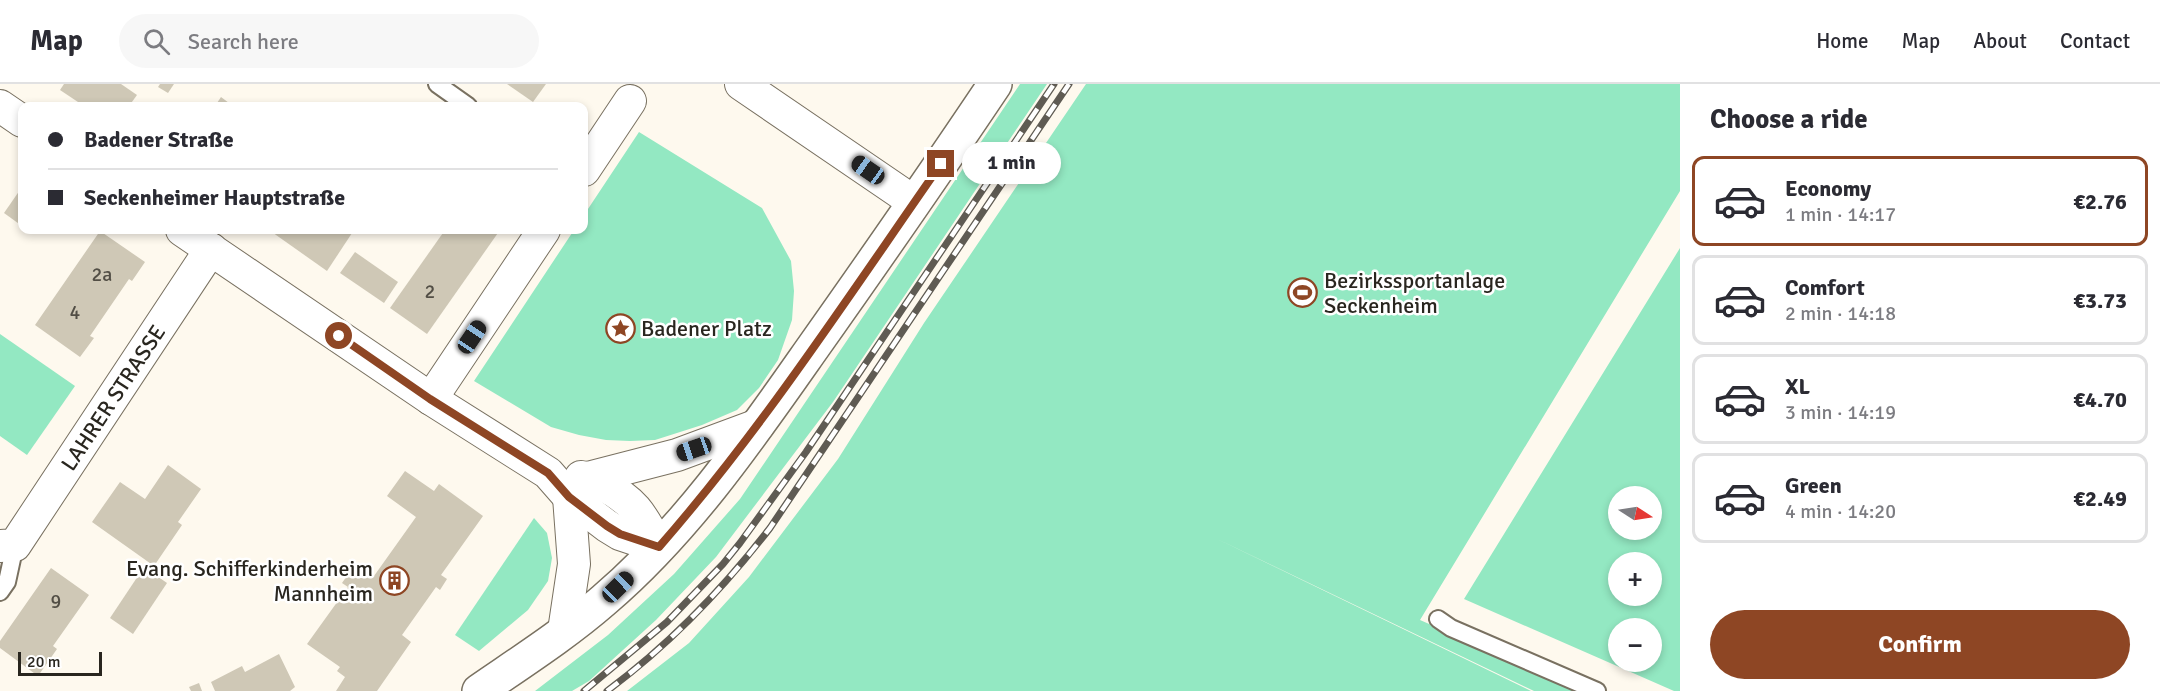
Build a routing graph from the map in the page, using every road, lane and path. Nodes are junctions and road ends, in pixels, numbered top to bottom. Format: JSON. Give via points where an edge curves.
{"nodes":[{"id":1,"x":436,"y":84,"type":"edge"},
{"id":2,"x":741,"y":84,"type":"edge"},
{"id":3,"x":995,"y":84,"type":"edge"},
{"id":4,"x":630,"y":100,"type":"dead end"},
{"id":5,"x":462,"y":102,"type":"edge"},
{"id":6,"x":0,"y":106,"type":"edge"},
{"id":7,"x":18,"y":118,"type":"edge"},
{"id":8,"x":588,"y":165,"type":"edge"},
{"id":9,"x":914,"y":202,"type":"junction"},
{"id":10,"x":188,"y":234,"type":"edge"},
{"id":11,"x":541,"y":234,"type":"edge"},
{"id":12,"x":211,"y":249,"type":"junction"},
{"id":13,"x":430,"y":399,"type":"junction"},
{"id":14,"x":758,"y":426,"type":"junction"},
{"id":15,"x":579,"y":488,"type":"junction"},
{"id":16,"x":8,"y":545,"type":"edge"},
{"id":17,"x":659,"y":547,"type":"junction"},
{"id":18,"x":0,"y":592,"type":"edge"},
{"id":19,"x":1438,"y":619,"type":"dead end"},
{"id":20,"x":564,"y":631,"type":"junction"},
{"id":21,"x":479,"y":691,"type":"edge"},
{"id":22,"x":1597,"y":691,"type":"edge"}],
"edges":[{"from":1,"to":5,"type":"lane"},
{"from":2,"to":9,"type":"street"},
{"from":3,"to":9,"type":"main road"},
{"from":4,"to":8,"type":"street"},
{"from":6,"to":7,"type":"street"},
{"from":9,"to":14,"type":"main road"},
{"from":10,"to":12,"type":"street"},
{"from":11,"to":13,"type":"street"},
{"from":12,"to":13,"type":"street"},
{"from":12,"to":16,"type":"street","name":"LAHRER STRASSE"},
{"from":13,"to":15,"type":"street","via":[[548,473]]},
{"from":14,"to":15,"type":"street"},
{"from":14,"to":17,"type":"main road"},
{"from":15,"to":17,"type":"street","via":[[621,495],[639,511]]},
{"from":15,"to":20,"type":"street"},
{"from":16,"to":18,"type":"lane","name":"LAHRER STRASSE","via":[[7,582]]},
{"from":17,"to":20,"type":"main road","via":[[604,600]]},
{"from":19,"to":22,"type":"lane"},
{"from":20,"to":21,"type":"main road"}]}
